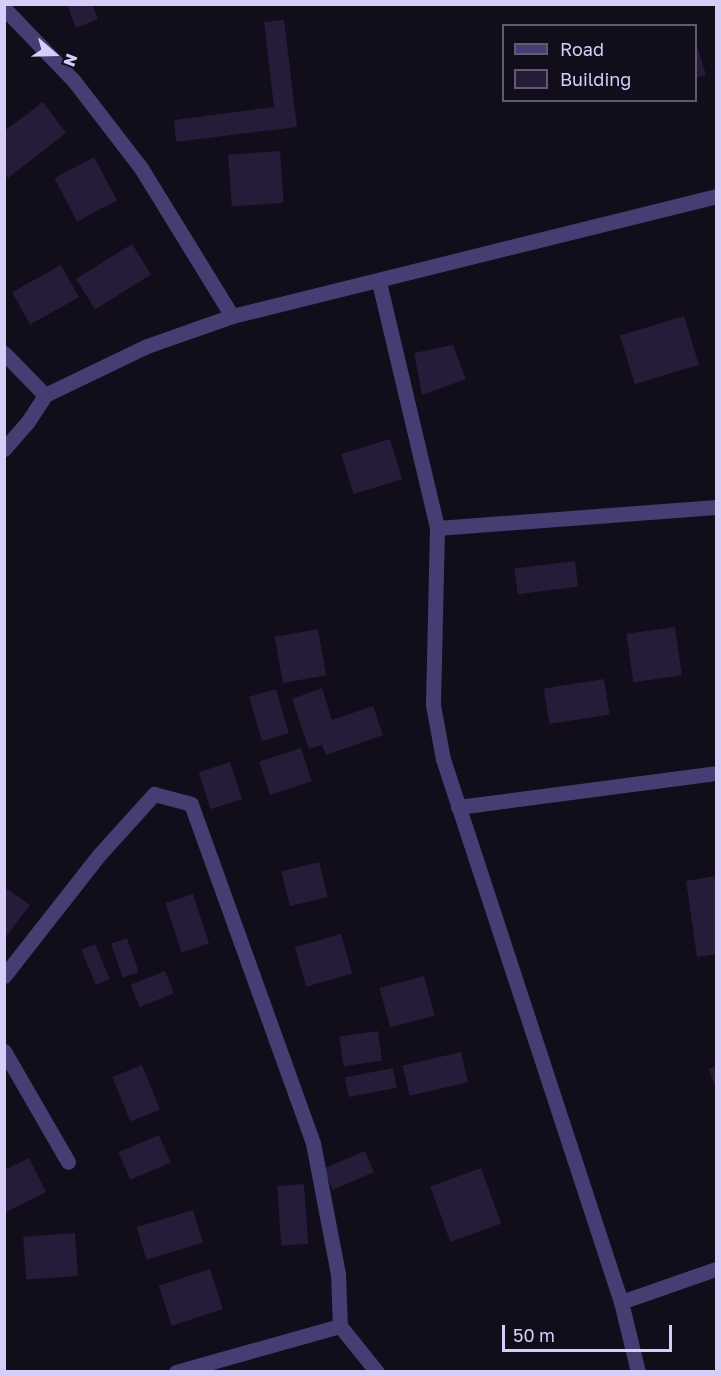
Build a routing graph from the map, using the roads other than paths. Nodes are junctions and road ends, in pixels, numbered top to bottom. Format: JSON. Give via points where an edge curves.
{"nodes":[{"id":1,"x":4,"y":8,"type":"edge"},
{"id":2,"x":717,"y":196,"type":"edge"},
{"id":3,"x":379,"y":282,"type":"junction"},
{"id":4,"x":232,"y":316,"type":"junction"},
{"id":5,"x":4,"y":353,"type":"edge"},
{"id":6,"x":45,"y":395,"type":"junction"},
{"id":7,"x":4,"y":449,"type":"edge"},
{"id":8,"x":717,"y":507,"type":"edge"},
{"id":9,"x":437,"y":528,"type":"junction"},
{"id":10,"x":717,"y":773,"type":"edge"},
{"id":11,"x":458,"y":807,"type":"junction"},
{"id":12,"x":4,"y":976,"type":"edge"},
{"id":13,"x":4,"y":1051,"type":"edge"},
{"id":14,"x":68,"y":1162,"type":"dead end"},
{"id":15,"x":717,"y":1269,"type":"edge"},
{"id":16,"x":621,"y":1302,"type":"junction"},
{"id":17,"x":340,"y":1326,"type":"junction"},
{"id":18,"x":176,"y":1371,"type":"edge"},
{"id":19,"x":377,"y":1371,"type":"edge"},
{"id":20,"x":638,"y":1371,"type":"edge"}],
"edges":[{"from":1,"to":4,"type":"street","via":[[74,81],[141,168]]},
{"from":2,"to":3,"type":"street"},
{"from":3,"to":4,"type":"street"},
{"from":3,"to":9,"type":"street"},
{"from":4,"to":6,"type":"street","via":[[147,346]]},
{"from":5,"to":6,"type":"street"},
{"from":6,"to":7,"type":"street"},
{"from":8,"to":9,"type":"street"},
{"from":9,"to":11,"type":"street","via":[[433,705],[443,759]]},
{"from":10,"to":11,"type":"street"},
{"from":11,"to":16,"type":"street"},
{"from":12,"to":17,"type":"street","via":[[98,856],[154,794],[191,804],[313,1143],[338,1274]]},
{"from":13,"to":14,"type":"street"},
{"from":15,"to":16,"type":"street"},
{"from":16,"to":20,"type":"street"},
{"from":17,"to":18,"type":"street"},
{"from":17,"to":19,"type":"street"}]}
